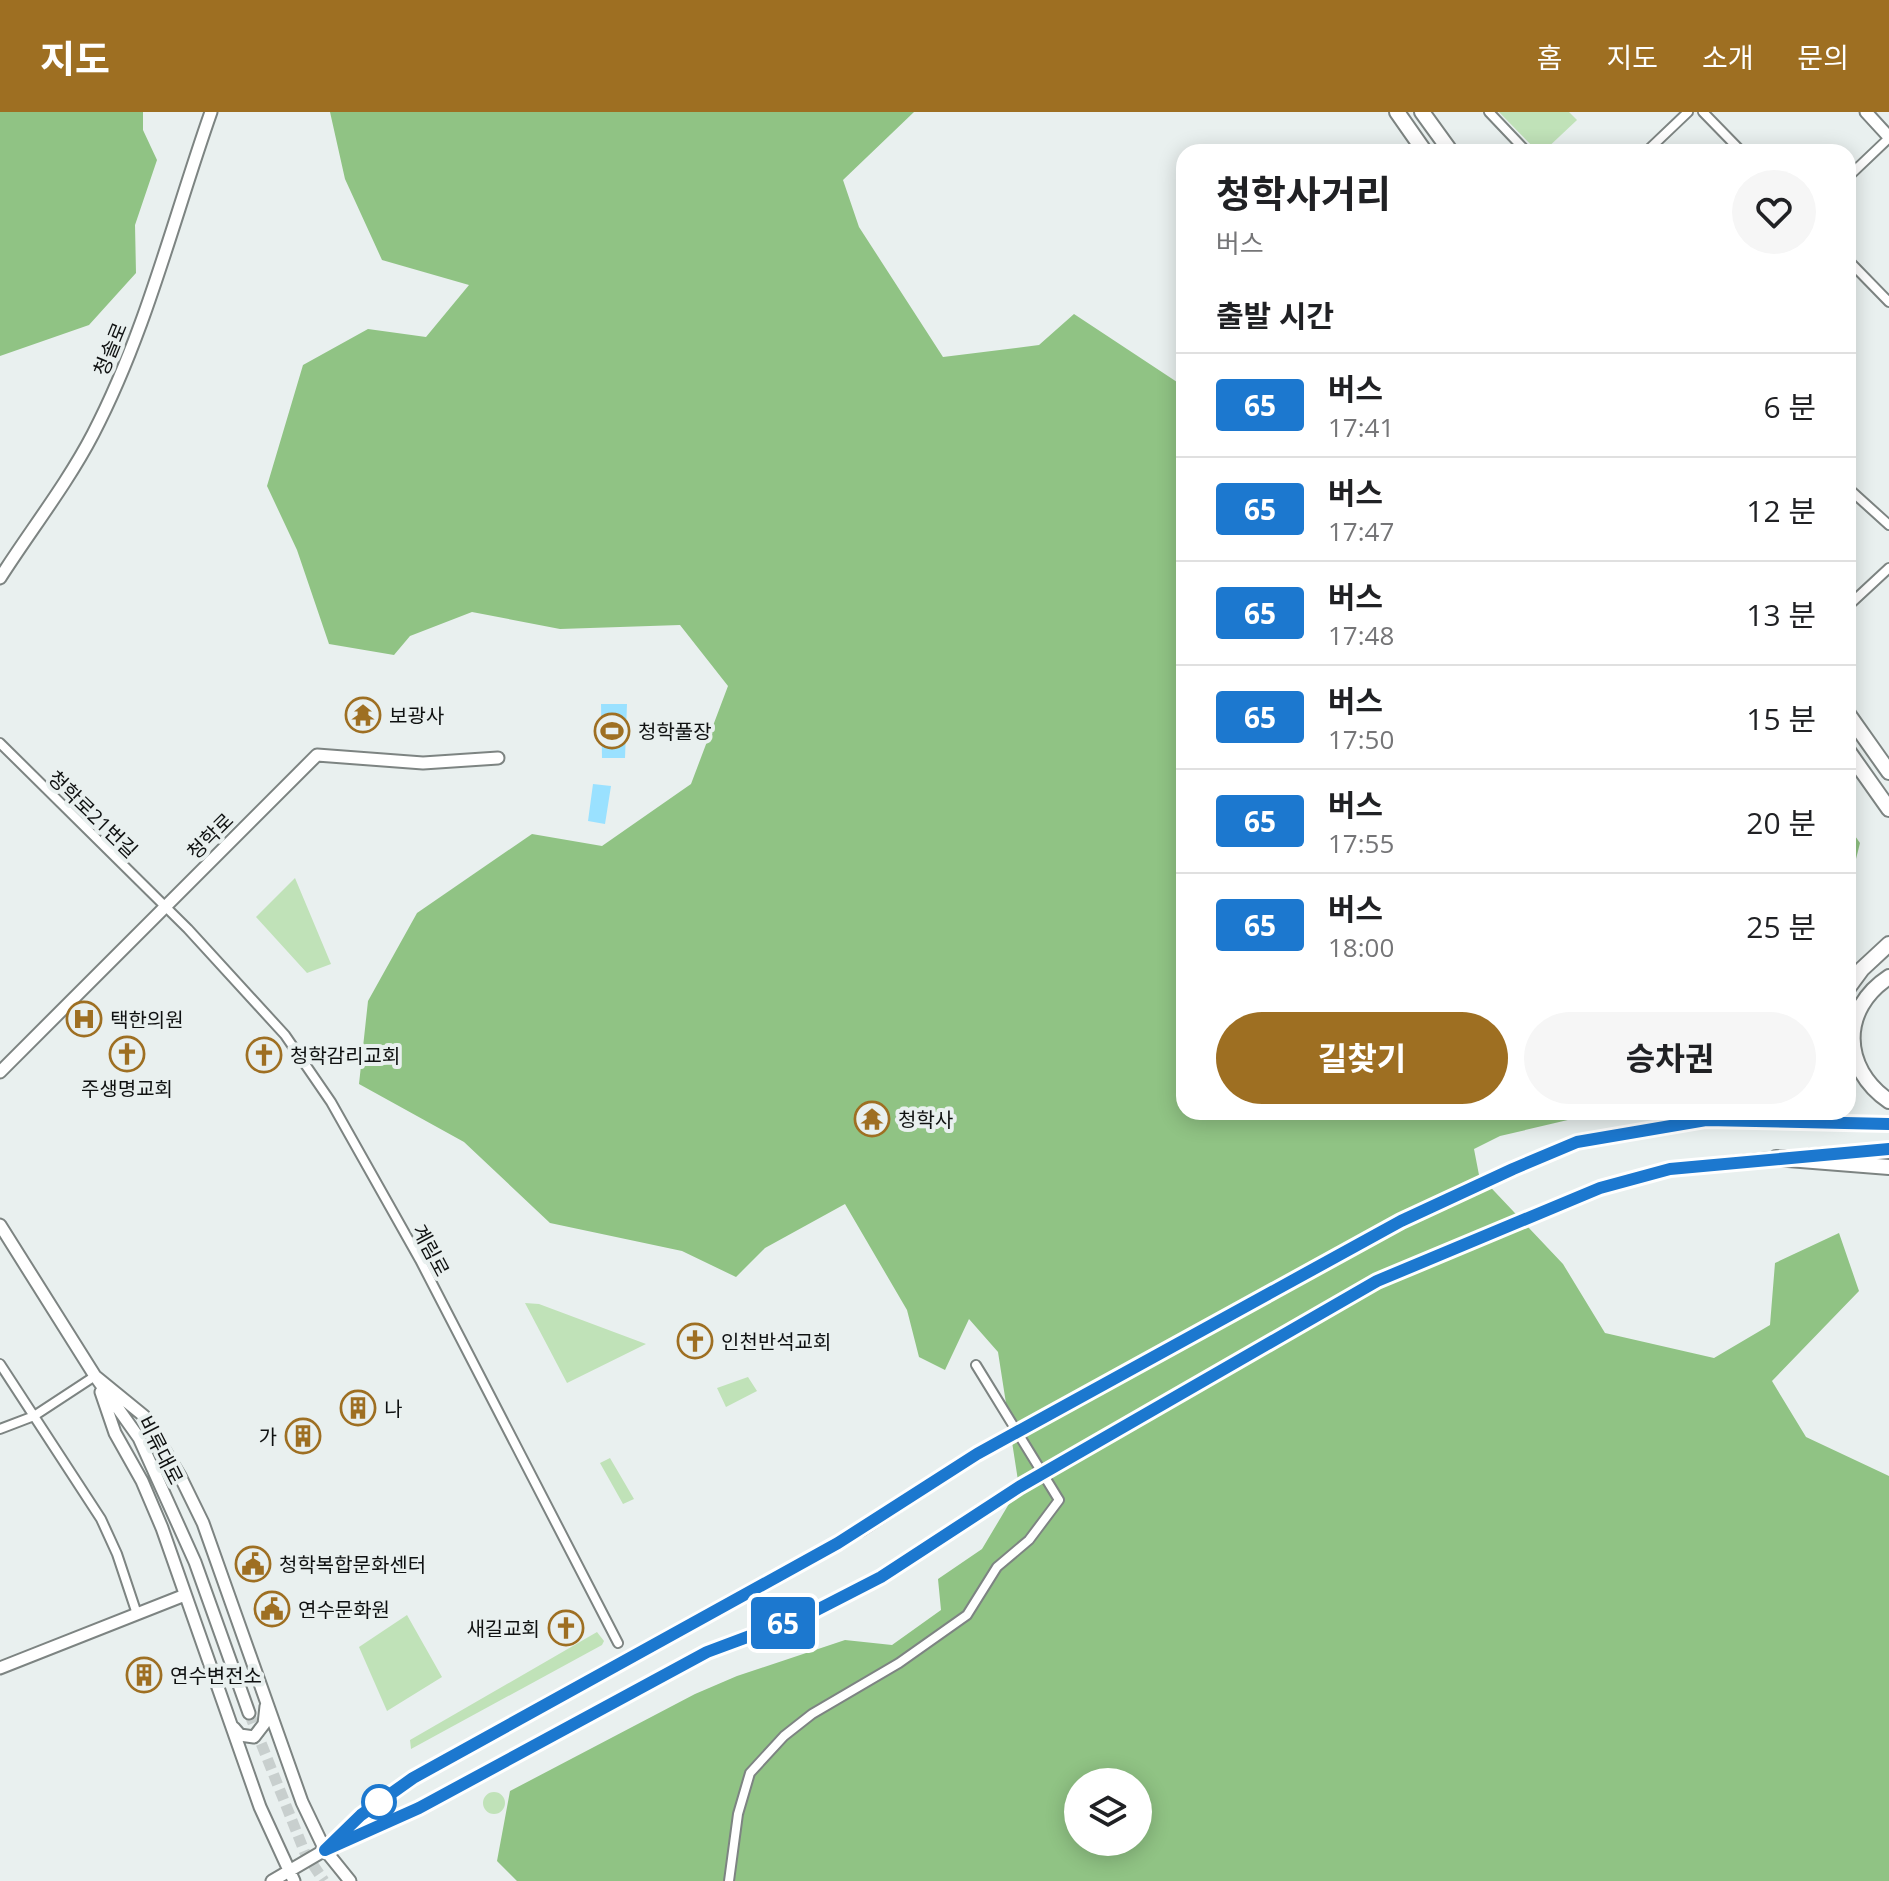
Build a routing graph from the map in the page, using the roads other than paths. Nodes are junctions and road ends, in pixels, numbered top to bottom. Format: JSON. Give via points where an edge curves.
{"nodes":[{"id":1,"x":211,"y":112,"type":"edge"},
{"id":2,"x":1397,"y":112,"type":"edge"},
{"id":3,"x":1422,"y":112,"type":"edge"},
{"id":4,"x":1489,"y":112,"type":"edge"},
{"id":5,"x":1688,"y":112,"type":"edge"},
{"id":6,"x":1703,"y":112,"type":"edge"},
{"id":7,"x":1866,"y":112,"type":"edge"},
{"id":8,"x":1889,"y":137,"type":"edge"},
{"id":9,"x":1419,"y":144,"type":"edge"},
{"id":10,"x":1445,"y":144,"type":"edge"},
{"id":11,"x":1519,"y":144,"type":"edge"},
{"id":12,"x":1654,"y":144,"type":"edge"},
{"id":13,"x":1734,"y":144,"type":"edge"},
{"id":14,"x":1856,"y":169,"type":"edge"},
{"id":15,"x":1856,"y":268,"type":"edge"},
{"id":16,"x":1887,"y":300,"type":"edge"},
{"id":17,"x":1856,"y":495,"type":"edge"},
{"id":18,"x":1889,"y":525,"type":"edge"},
{"id":19,"x":1889,"y":568,"type":"edge"},
{"id":20,"x":0,"y":578,"type":"edge"},
{"id":21,"x":1856,"y":599,"type":"edge"},
{"id":22,"x":1856,"y":725,"type":"edge"},
{"id":23,"x":0,"y":743,"type":"edge"},
{"id":24,"x":498,"y":758,"type":"dead end"},
{"id":25,"x":1856,"y":762,"type":"edge"},
{"id":26,"x":1889,"y":772,"type":"edge"},
{"id":27,"x":1889,"y":809,"type":"edge"},
{"id":28,"x":164,"y":907,"type":"junction"},
{"id":29,"x":1889,"y":944,"type":"edge"},
{"id":30,"x":1856,"y":977,"type":"edge"},
{"id":31,"x":1889,"y":977,"type":"edge"},
{"id":32,"x":1856,"y":1019,"type":"edge"},
{"id":33,"x":1856,"y":1057,"type":"edge"},
{"id":34,"x":0,"y":1072,"type":"edge"},
{"id":35,"x":1889,"y":1101,"type":"edge"},
{"id":36,"x":1706,"y":1120,"type":"joint"},
{"id":37,"x":1889,"y":1124,"type":"edge"},
{"id":38,"x":1889,"y":1149,"type":"edge"},
{"id":39,"x":1776,"y":1158,"type":"junction"},
{"id":40,"x":1889,"y":1167,"type":"edge"},
{"id":41,"x":1513,"y":1169,"type":"tunnel mouth"},
{"id":42,"x":1600,"y":1188,"type":"tunnel mouth"},
{"id":43,"x":0,"y":1225,"type":"edge"},
{"id":44,"x":0,"y":1364,"type":"edge"},
{"id":45,"x":976,"y":1365,"type":"dead end"},
{"id":46,"x":95,"y":1376,"type":"junction"},
{"id":47,"x":34,"y":1416,"type":"junction"},
{"id":48,"x":0,"y":1429,"type":"edge"},
{"id":49,"x":977,"y":1454,"type":"tunnel mouth"},
{"id":50,"x":1002,"y":1497,"type":"tunnel mouth"},
{"id":51,"x":861,"y":1530,"type":"dead end"},
{"id":52,"x":846,"y":1539,"type":"dead end"},
{"id":53,"x":881,"y":1577,"type":"dead end"},
{"id":54,"x":865,"y":1585,"type":"dead end"},
{"id":55,"x":185,"y":1595,"type":"junction"},
{"id":56,"x":137,"y":1614,"type":"junction"},
{"id":57,"x":618,"y":1643,"type":"dead end"},
{"id":58,"x":0,"y":1668,"type":"edge"},
{"id":59,"x":267,"y":1698,"type":"junction"},
{"id":60,"x":249,"y":1713,"type":"tunnel mouth"},
{"id":61,"x":232,"y":1724,"type":"junction"},
{"id":62,"x":325,"y":1850,"type":"junction"},
{"id":63,"x":291,"y":1876,"type":"edge"},
{"id":64,"x":272,"y":1881,"type":"edge"},
{"id":65,"x":350,"y":1881,"type":"edge"},
{"id":66,"x":729,"y":1881,"type":"edge"}],
"edges":[{"from":1,"to":20,"type":"main road","name":"청솔로","via":[[158,279],[110,400],[92,437]]},
{"from":2,"to":9,"type":"highway"},
{"from":3,"to":10,"type":"highway"},
{"from":4,"to":11,"type":"street"},
{"from":5,"to":12,"type":"street"},
{"from":6,"to":13,"type":"street"},
{"from":7,"to":8,"type":"main road"},
{"from":8,"to":14,"type":"street"},
{"from":15,"to":16,"type":"street"},
{"from":17,"to":18,"type":"street"},
{"from":19,"to":21,"type":"street"},
{"from":22,"to":26,"type":"highway"},
{"from":23,"to":28,"type":"street","name":"청학로21번길"},
{"from":24,"to":28,"type":"main road","name":"청학로","via":[[423,763],[317,755]]},
{"from":25,"to":27,"type":"highway"},
{"from":28,"to":34,"type":"main road","name":"청학로"},
{"from":28,"to":57,"type":"street","name":"계림로","via":[[285,1035],[331,1102],[420,1260]]},
{"from":29,"to":30,"type":"highway"},
{"from":31,"to":32,"type":"highway","via":[[1861,1004]]},
{"from":33,"to":35,"type":"highway","via":[[1860,1070]]},
{"from":36,"to":37,"type":"main road"},
{"from":36,"to":41,"type":"main road","via":[[1577,1142]]},
{"from":38,"to":39,"type":"main road"},
{"from":39,"to":40,"type":"highway"},
{"from":39,"to":42,"type":"main road","via":[[1670,1169]]},
{"from":43,"to":46,"type":"main road","name":"비류대로"},
{"from":44,"to":47,"type":"street"},
{"from":45,"to":66,"type":"street","via":[[1059,1500],[1029,1540],[997,1567],[967,1615],[812,1714],[750,1773]]},
{"from":46,"to":47,"type":"street"},
{"from":46,"to":55,"type":"main road","via":[[115,1433],[162,1528]]},
{"from":46,"to":59,"type":"main road","via":[[144,1416],[180,1476],[203,1523]]},
{"from":46,"to":60,"type":"main road","name":"비류대로","via":[[145,1452],[195,1562]]},
{"from":47,"to":48,"type":"street"},
{"from":47,"to":56,"type":"street","via":[[101,1519]]},
{"from":49,"to":51,"type":"main road"},
{"from":50,"to":53,"type":"main road"},
{"from":52,"to":62,"type":"main road","via":[[413,1778],[361,1815]]},
{"from":54,"to":62,"type":"main road","via":[[809,1614],[707,1652],[419,1808]]},
{"from":55,"to":56,"type":"main road"},
{"from":55,"to":61,"type":"main road"},
{"from":56,"to":58,"type":"main road"},
{"from":59,"to":61,"type":"main road","via":[[264,1724],[254,1737],[240,1735]]},
{"from":59,"to":62,"type":"main road","via":[[302,1802]]},
{"from":61,"to":63,"type":"main road"},
{"from":62,"to":63,"type":"main road"},
{"from":62,"to":65,"type":"main road"},
{"from":63,"to":64,"type":"main road"}]}
